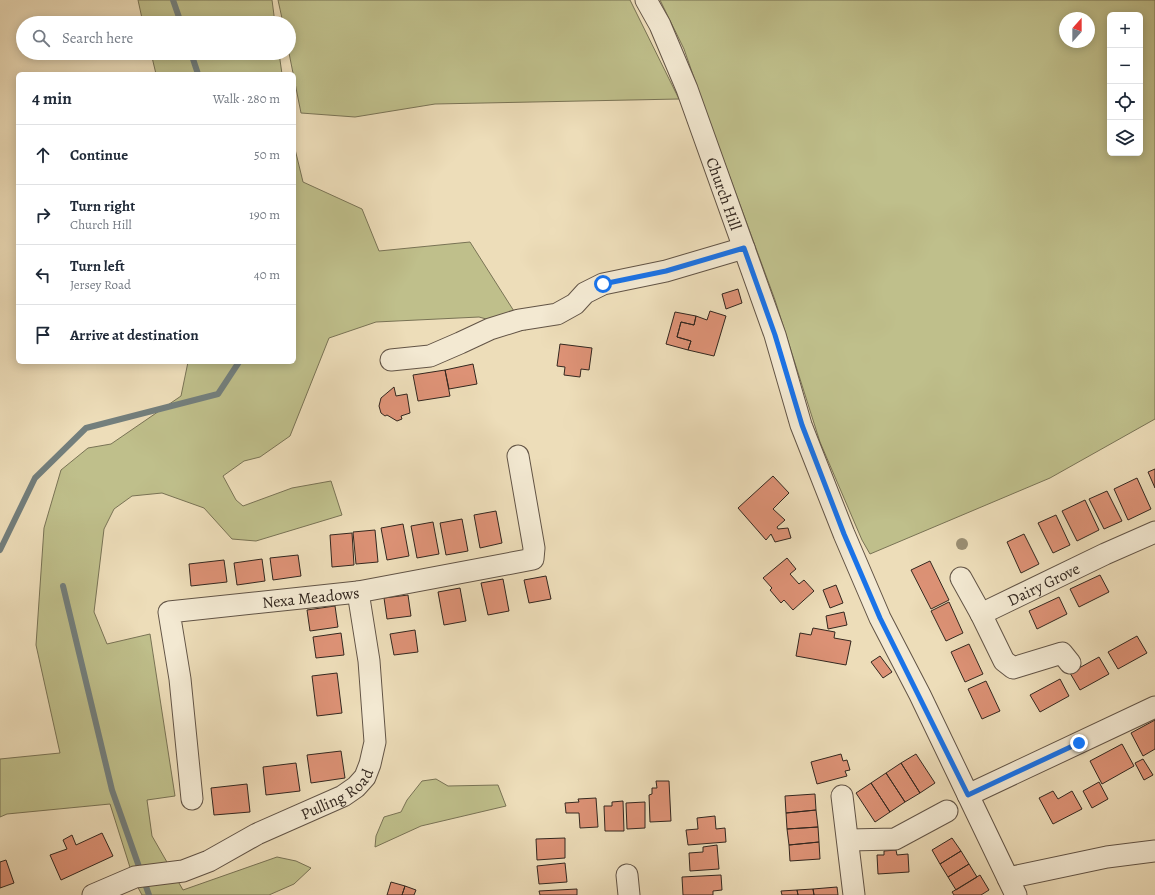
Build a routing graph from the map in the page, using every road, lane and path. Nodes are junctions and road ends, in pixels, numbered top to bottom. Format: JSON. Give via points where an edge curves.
{"nodes":[{"id":1,"x":646,"y":0,"type":"edge"},
{"id":2,"x":744,"y":248,"type":"junction"},
{"id":3,"x":391,"y":360,"type":"dead end"},
{"id":4,"x":518,"y":456,"type":"dead end"},
{"id":5,"x":1155,"y":532,"type":"edge"},
{"id":6,"x":961,"y":578,"type":"dead end"},
{"id":7,"x":358,"y":592,"type":"junction"},
{"id":8,"x":981,"y":614,"type":"junction"},
{"id":9,"x":1070,"y":663,"type":"dead end"},
{"id":10,"x":1155,"y":707,"type":"edge"},
{"id":11,"x":968,"y":795,"type":"junction"},
{"id":12,"x":842,"y":796,"type":"dead end"},
{"id":13,"x":192,"y":799,"type":"dead end"},
{"id":14,"x":946,"y":811,"type":"dead end"},
{"id":15,"x":848,"y":840,"type":"junction"},
{"id":16,"x":1155,"y":851,"type":"edge"},
{"id":17,"x":1012,"y":886,"type":"edge"},
{"id":18,"x":93,"y":895,"type":"edge"},
{"id":19,"x":854,"y":895,"type":"edge"}],
"edges":[{"from":1,"to":2,"type":"street","name":"Church Hill","via":[[660,25],[687,89]]},
{"from":2,"to":3,"type":"street","via":[[666,271],[603,284],[585,293],[575,304],[557,314],[519,320],[490,329],[430,356]]},
{"from":2,"to":11,"type":"street","name":"Church Hill","via":[[775,335],[802,425],[844,534],[880,618]]},
{"from":4,"to":7,"type":"street","name":"Nexa Meadows","via":[[534,548],[533,559]]},
{"from":5,"to":8,"type":"street","name":"Dairy Grove","via":[[1107,558]]},
{"from":6,"to":8,"type":"street"},
{"from":7,"to":13,"type":"street","name":"Nexa Meadows","via":[[168,612],[180,679]]},
{"from":7,"to":18,"type":"street","name":"Pulling Road","via":[[369,661],[375,742],[365,777],[343,796],[257,834],[209,861],[183,871],[135,877]]},
{"from":8,"to":9,"type":"street","via":[[1004,661],[1012,668],[1062,653]]},
{"from":10,"to":11,"type":"street"},
{"from":11,"to":17,"type":"street","name":"Church Hill"},
{"from":12,"to":15,"type":"street"},
{"from":14,"to":15,"type":"street","via":[[896,839]]},
{"from":15,"to":19,"type":"street"},
{"from":16,"to":17,"type":"street","via":[[1107,857]]}]}
